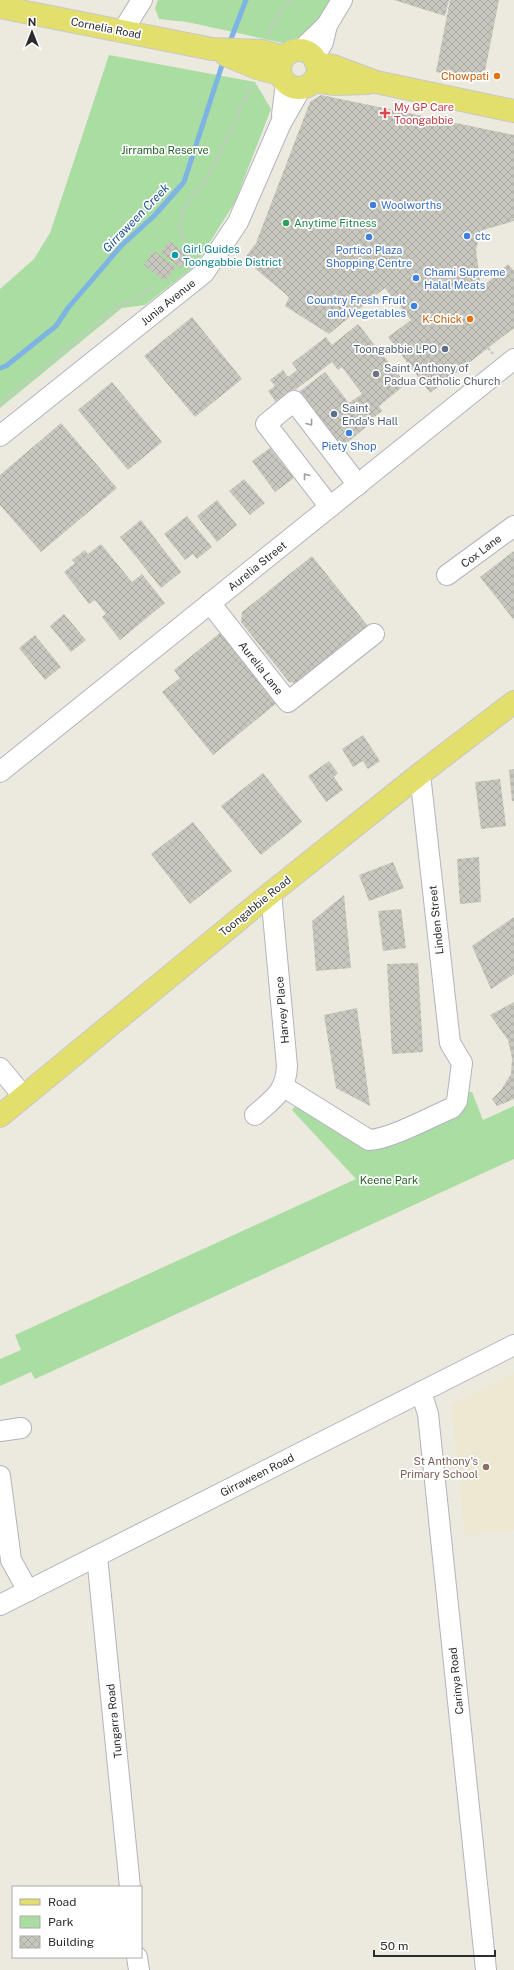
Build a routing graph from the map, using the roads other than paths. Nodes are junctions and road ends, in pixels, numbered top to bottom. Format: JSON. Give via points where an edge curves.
{"nodes":[{"id":1,"x":142,"y":0,"type":"edge"},
{"id":2,"x":342,"y":0,"type":"edge"},
{"id":3,"x":0,"y":7,"type":"edge"},
{"id":4,"x":122,"y":32,"type":"junction"},
{"id":5,"x":299,"y":69,"type":"junction"},
{"id":6,"x":514,"y":111,"type":"edge"},
{"id":7,"x":514,"y":359,"type":"edge"},
{"id":8,"x":0,"y":436,"type":"edge"},
{"id":9,"x":358,"y":485,"type":"junction"},
{"id":10,"x":330,"y":507,"type":"junction"},
{"id":11,"x":514,"y":526,"type":"edge"},
{"id":12,"x":447,"y":575,"type":"dead end"},
{"id":13,"x":210,"y":603,"type":"junction"},
{"id":14,"x":374,"y":634,"type":"dead end"},
{"id":15,"x":514,"y":702,"type":"edge"},
{"id":16,"x":0,"y":772,"type":"edge"},
{"id":17,"x":420,"y":774,"type":"junction"},
{"id":18,"x":271,"y":893,"type":"junction"},
{"id":19,"x":0,"y":1068,"type":"edge"},
{"id":20,"x":284,"y":1087,"type":"junction"},
{"id":21,"x":24,"y":1097,"type":"junction"},
{"id":22,"x":0,"y":1116,"type":"edge"},
{"id":23,"x":255,"y":1116,"type":"dead end"},
{"id":24,"x":514,"y":1345,"type":"edge"},
{"id":25,"x":421,"y":1392,"type":"junction"},
{"id":26,"x":21,"y":1428,"type":"dead end"},
{"id":27,"x":0,"y":1431,"type":"edge"},
{"id":28,"x":0,"y":1476,"type":"edge"},
{"id":29,"x":97,"y":1556,"type":"junction"},
{"id":30,"x":28,"y":1591,"type":"junction"},
{"id":31,"x":0,"y":1605,"type":"edge"},
{"id":32,"x":130,"y":1886,"type":"edge"},
{"id":33,"x":138,"y":1958,"type":"edge"},
{"id":34,"x":139,"y":1970,"type":"edge"},
{"id":35,"x":486,"y":1970,"type":"edge"}],
"edges":[{"from":1,"to":4,"type":"street"},
{"from":2,"to":5,"type":"street","name":"Junia Avenue"},
{"from":3,"to":4,"type":"main road","name":"Cornelia Road"},
{"from":4,"to":5,"type":"main road","name":"Cornelia Road"},
{"from":5,"to":6,"type":"main road","name":"Cornelia Road","via":[[336,84],[376,82]]},
{"from":5,"to":8,"type":"street","name":"Junia Avenue","via":[[281,123],[238,222],[204,273]]},
{"from":7,"to":9,"type":"street","name":"Aurelia Street"},
{"from":9,"to":10,"type":"street","name":"Aurelia Street"},
{"from":10,"to":9,"type":"street","one_way":true,"via":[[266,424],[294,401]]},
{"from":10,"to":13,"type":"street","name":"Aurelia Street"},
{"from":11,"to":12,"type":"street","name":"Cox Lane"},
{"from":13,"to":14,"type":"street","name":"Aurelia Lane","via":[[288,702]]},
{"from":13,"to":16,"type":"street","name":"Aurelia Street"},
{"from":15,"to":17,"type":"main road","name":"Toongabbie Road"},
{"from":17,"to":18,"type":"main road","name":"Toongabbie Road"},
{"from":17,"to":20,"type":"street","name":"Linden Street","via":[[450,1043],[462,1063],[457,1101],[452,1108],[377,1140],[369,1140]]},
{"from":18,"to":20,"type":"street","name":"Harvey Place","via":[[287,1066]]},
{"from":18,"to":21,"type":"main road","name":"Toongabbie Road"},
{"from":19,"to":21,"type":"street"},
{"from":20,"to":23,"type":"street"},
{"from":21,"to":22,"type":"main road","name":"Toongabbie Road"},
{"from":24,"to":25,"type":"street","name":"Girraween Road"},
{"from":25,"to":29,"type":"street","name":"Girraween Road"},
{"from":25,"to":35,"type":"street","name":"Carinya Road","via":[[428,1414]]},
{"from":26,"to":27,"type":"street"},
{"from":28,"to":30,"type":"street","via":[[11,1560]]},
{"from":29,"to":30,"type":"street","name":"Girraween Road"},
{"from":29,"to":32,"type":"street","name":"Tungarra Road"},
{"from":30,"to":31,"type":"street","name":"Girraween Road"},
{"from":33,"to":34,"type":"street"}]}
